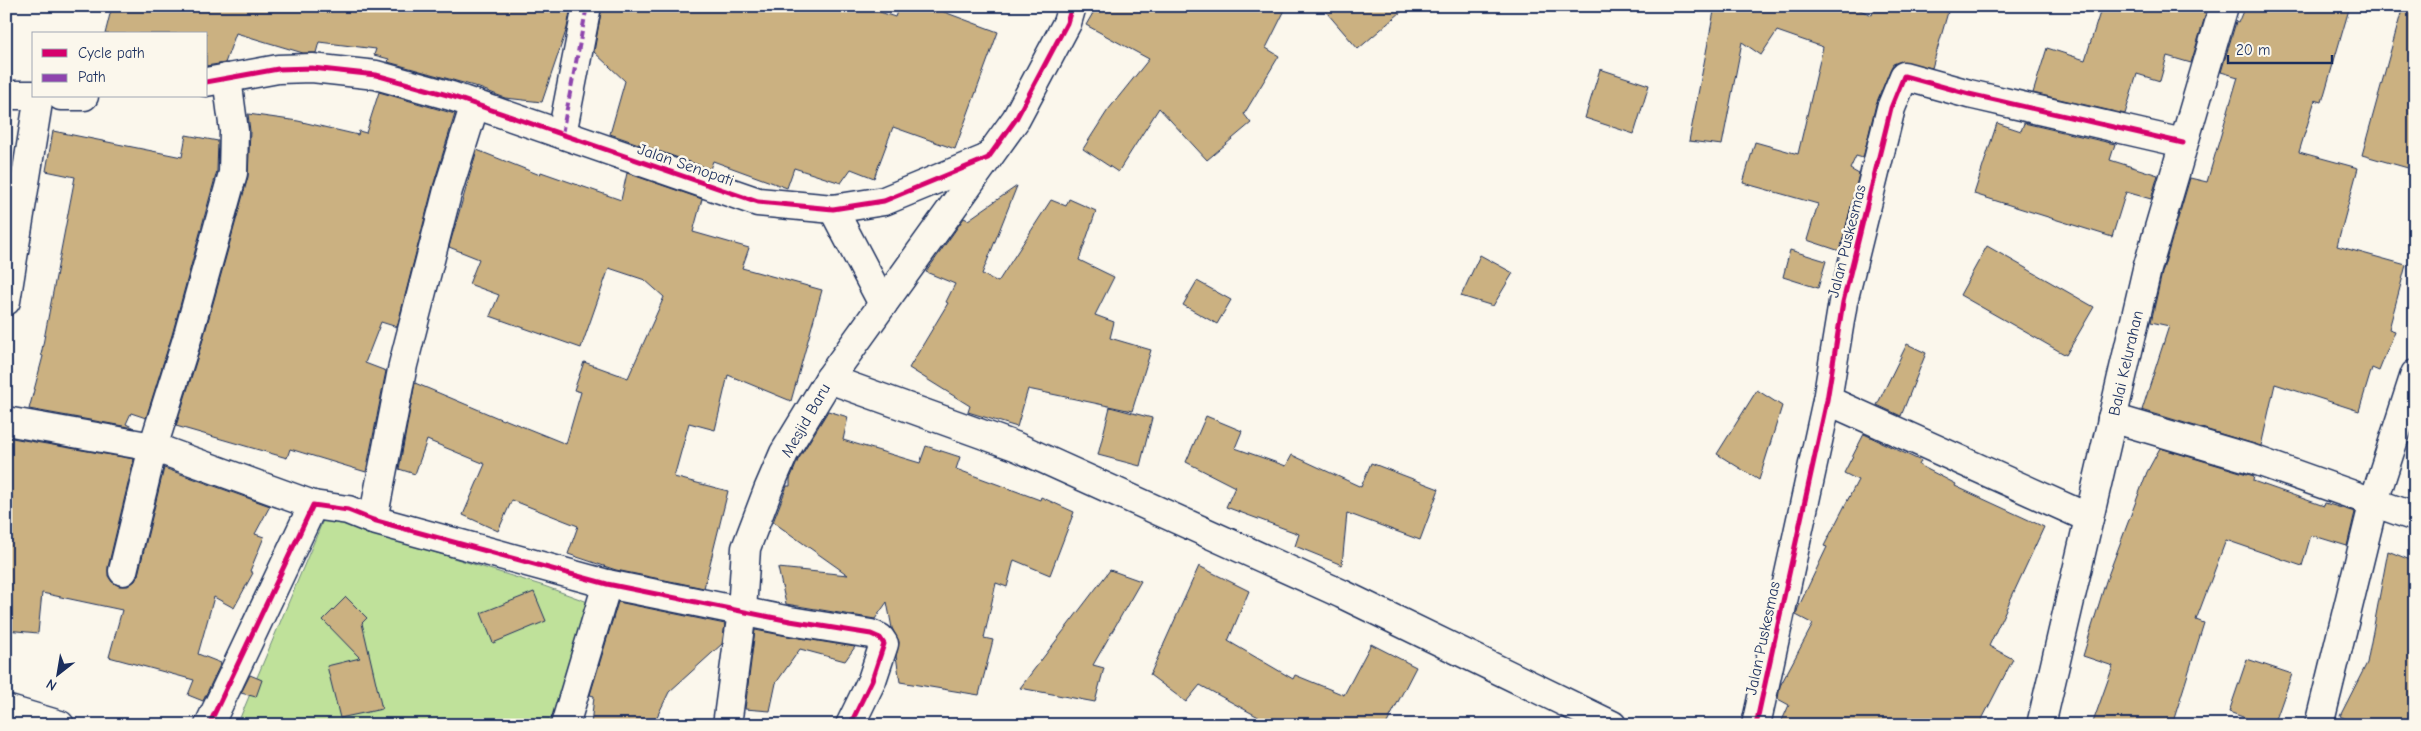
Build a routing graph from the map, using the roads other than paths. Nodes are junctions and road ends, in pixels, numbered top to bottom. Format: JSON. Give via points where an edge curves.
{"nodes":[{"id":1,"x":587,"y":6,"type":"edge"},
{"id":2,"x":1072,"y":6,"type":"edge"},
{"id":3,"x":2224,"y":6,"type":"edge"},
{"id":4,"x":217,"y":80,"type":"edge"},
{"id":5,"x":6,"y":95,"type":"edge"},
{"id":6,"x":32,"y":95,"type":"edge"},
{"id":7,"x":40,"y":98,"type":"edge"},
{"id":8,"x":475,"y":104,"type":"junction"},
{"id":9,"x":562,"y":134,"type":"junction"},
{"id":10,"x":2183,"y":143,"type":"junction"},
{"id":11,"x":988,"y":158,"type":"junction"},
{"id":12,"x":833,"y":209,"type":"junction"},
{"id":13,"x":6,"y":301,"type":"edge"},
{"id":14,"x":884,"y":304,"type":"junction"},
{"id":15,"x":2414,"y":376,"type":"edge"},
{"id":16,"x":829,"y":379,"type":"junction"},
{"id":17,"x":1827,"y":400,"type":"junction"},
{"id":18,"x":2112,"y":418,"type":"junction"},
{"id":19,"x":6,"y":421,"type":"edge"},
{"id":20,"x":153,"y":447,"type":"junction"},
{"id":21,"x":2374,"y":501,"type":"junction"},
{"id":22,"x":313,"y":505,"type":"junction"},
{"id":23,"x":2415,"y":517,"type":"edge"},
{"id":24,"x":2089,"y":518,"type":"junction"},
{"id":25,"x":373,"y":520,"type":"junction"},
{"id":26,"x":124,"y":572,"type":"dead end"},
{"id":27,"x":607,"y":584,"type":"junction"},
{"id":28,"x":742,"y":611,"type":"junction"},
{"id":29,"x":6,"y":709,"type":"edge"},
{"id":30,"x":60,"y":725,"type":"edge"},
{"id":31,"x":209,"y":725,"type":"edge"},
{"id":32,"x":565,"y":725,"type":"edge"},
{"id":33,"x":727,"y":725,"type":"edge"},
{"id":34,"x":850,"y":725,"type":"edge"},
{"id":35,"x":1612,"y":725,"type":"edge"},
{"id":36,"x":1756,"y":725,"type":"edge"},
{"id":37,"x":2041,"y":725,"type":"edge"},
{"id":38,"x":2318,"y":725,"type":"edge"}],
"edges":[{"from":1,"to":9,"type":"street"},
{"from":2,"to":11,"type":"street","via":[[1067,23],[1016,119]]},
{"from":3,"to":10,"type":"street","name":"Balai Kelurahan"},
{"from":4,"to":8,"type":"street","name":"Jalan Senopati","via":[[278,69],[343,70],[376,74]]},
{"from":4,"to":20,"type":"street","via":[[234,131],[233,173]]},
{"from":5,"to":6,"type":"street"},
{"from":7,"to":13,"type":"street"},
{"from":8,"to":9,"type":"street","name":"Jalan Senopati"},
{"from":8,"to":25,"type":"street","via":[[448,190],[403,365]]},
{"from":9,"to":12,"type":"street","name":"Jalan Senopati","via":[[758,202]]},
{"from":10,"to":17,"type":"street","name":"Jalan Puskesmas","via":[[1904,76],[1891,108],[1843,302]]},
{"from":10,"to":18,"type":"street","name":"Balai Kelurahan","via":[[2147,269]]},
{"from":11,"to":12,"type":"street","name":"Jalan Senopati","via":[[884,201]]},
{"from":11,"to":14,"type":"street","name":"Mesjid Baru"},
{"from":12,"to":14,"type":"street"},
{"from":14,"to":16,"type":"street","name":"Mesjid Baru"},
{"from":15,"to":21,"type":"street"},
{"from":16,"to":28,"type":"street","name":"Mesjid Baru","via":[[784,453],[746,548]]},
{"from":16,"to":35,"type":"street","via":[[1015,446],[1342,594]]},
{"from":17,"to":24,"type":"street"},
{"from":17,"to":36,"type":"street","name":"Jalan Puskesmas"},
{"from":18,"to":21,"type":"street","via":[[2252,459]]},
{"from":18,"to":24,"type":"street","name":"Balai Kelurahan"},
{"from":19,"to":20,"type":"street"},
{"from":20,"to":22,"type":"street"},
{"from":20,"to":26,"type":"street"},
{"from":21,"to":23,"type":"street"},
{"from":21,"to":38,"type":"street"},
{"from":22,"to":25,"type":"street","via":[[348,510]]},
{"from":22,"to":31,"type":"street"},
{"from":24,"to":37,"type":"street","name":"Balai Kelurahan"},
{"from":25,"to":27,"type":"street"},
{"from":27,"to":28,"type":"street"},
{"from":27,"to":32,"type":"street"},
{"from":28,"to":33,"type":"street","name":"Mesjid Baru"},
{"from":28,"to":34,"type":"street","via":[[880,638],[884,644],[872,680]]},
{"from":29,"to":30,"type":"street"}]}
